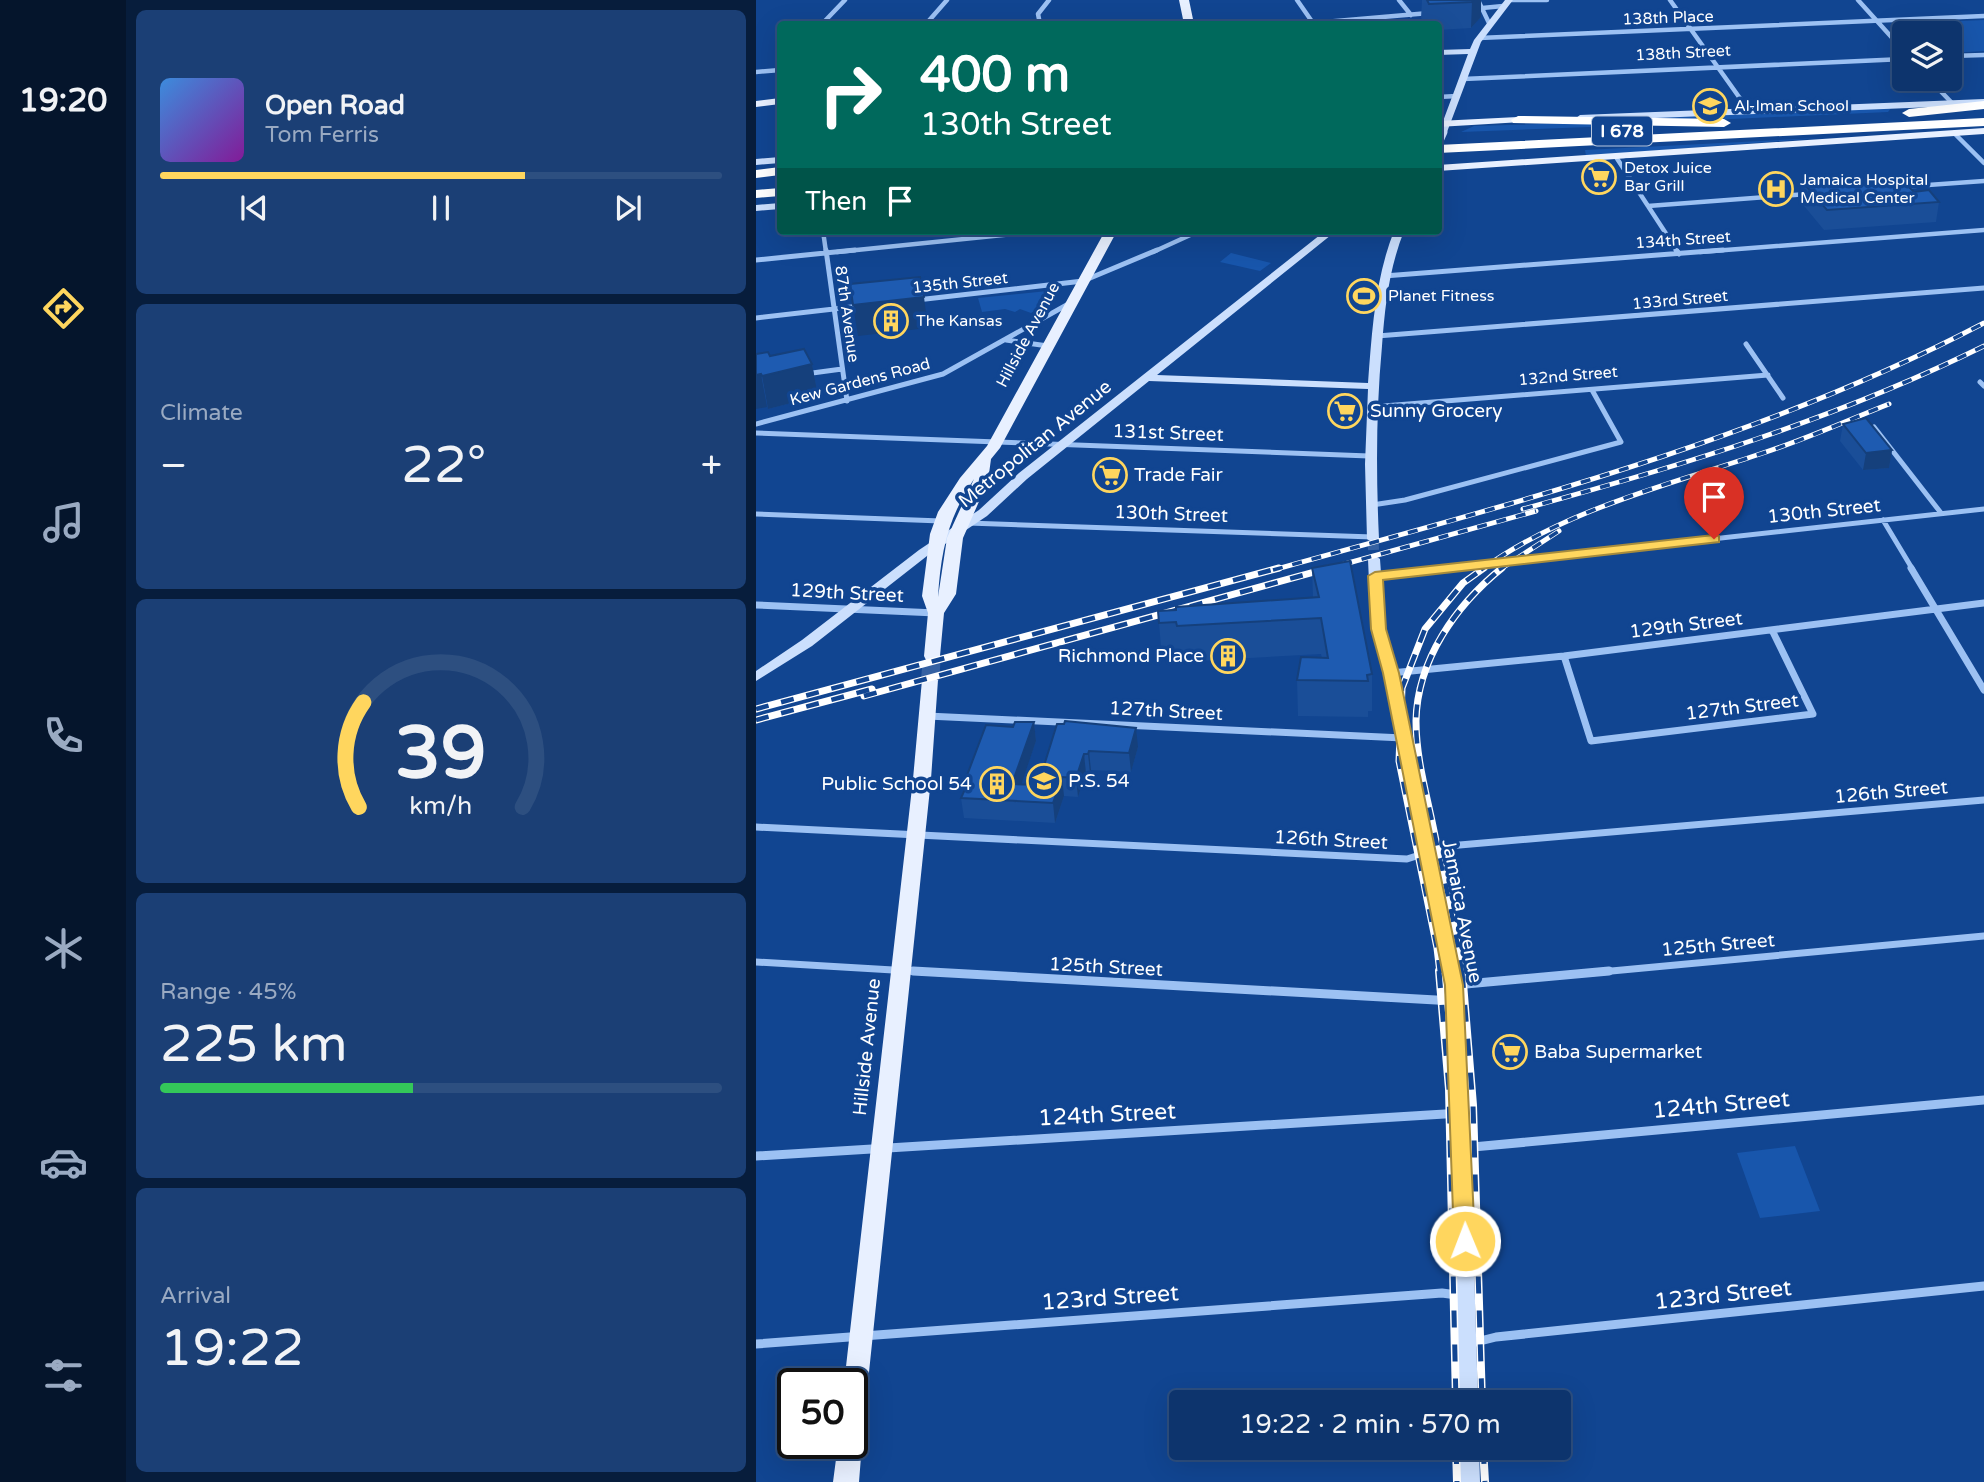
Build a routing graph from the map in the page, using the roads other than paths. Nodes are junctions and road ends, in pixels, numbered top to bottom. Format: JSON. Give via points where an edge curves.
{"nodes":[{"id":1,"x":845,"y":0,"type":"edge"},
{"id":2,"x":947,"y":0,"type":"edge"},
{"id":3,"x":1049,"y":0,"type":"edge"},
{"id":4,"x":1184,"y":0,"type":"edge"},
{"id":5,"x":1297,"y":0,"type":"edge"},
{"id":6,"x":1399,"y":0,"type":"edge"},
{"id":7,"x":1478,"y":0,"type":"edge"},
{"id":8,"x":1547,"y":0,"type":"edge"},
{"id":9,"x":1670,"y":0,"type":"edge"},
{"id":10,"x":1858,"y":0,"type":"edge"},
{"id":11,"x":1507,"y":2,"type":"edge"},
{"id":12,"x":1481,"y":8,"type":"junction"},
{"id":13,"x":1464,"y":10,"type":"edge"},
{"id":14,"x":1440,"y":12,"type":"edge"},
{"id":15,"x":1411,"y":15,"type":"junction"},
{"id":16,"x":1984,"y":16,"type":"edge"},
{"id":17,"x":825,"y":21,"type":"edge"},
{"id":18,"x":929,"y":21,"type":"edge"},
{"id":19,"x":1039,"y":21,"type":"edge"},
{"id":20,"x":1188,"y":21,"type":"edge"},
{"id":21,"x":1312,"y":21,"type":"edge"},
{"id":22,"x":1338,"y":21,"type":"edge"},
{"id":23,"x":1877,"y":21,"type":"junction"},
{"id":24,"x":1489,"y":23,"type":"junction"},
{"id":25,"x":1691,"y":30,"type":"junction"},
{"id":26,"x":1479,"y":38,"type":"junction"},
{"id":27,"x":1892,"y":38,"type":"edge"},
{"id":28,"x":1474,"y":51,"type":"junction"},
{"id":29,"x":1442,"y":53,"type":"edge"},
{"id":30,"x":1984,"y":55,"type":"edge"},
{"id":31,"x":1962,"y":56,"type":"edge"},
{"id":32,"x":1892,"y":60,"type":"edge"},
{"id":33,"x":1718,"y":68,"type":"junction"},
{"id":34,"x":777,"y":70,"type":"edge"},
{"id":35,"x":756,"y":72,"type":"edge"},
{"id":36,"x":1463,"y":79,"type":"junction"},
{"id":37,"x":1940,"y":91,"type":"edge"},
{"id":38,"x":1457,"y":96,"type":"junction"},
{"id":39,"x":1442,"y":97,"type":"edge"},
{"id":40,"x":777,"y":101,"type":"edge"},
{"id":41,"x":1952,"y":103,"type":"junction"},
{"id":42,"x":756,"y":104,"type":"edge"},
{"id":43,"x":1984,"y":104,"type":"edge"},
{"id":44,"x":1749,"y":111,"type":"junction"},
{"id":45,"x":777,"y":113,"type":"edge"},
{"id":46,"x":1984,"y":114,"type":"edge"},
{"id":47,"x":756,"y":115,"type":"edge"},
{"id":48,"x":1518,"y":120,"type":"junction"},
{"id":49,"x":1842,"y":122,"type":"junction"},
{"id":50,"x":1984,"y":122,"type":"edge"},
{"id":51,"x":1806,"y":124,"type":"junction"},
{"id":52,"x":1442,"y":129,"type":"edge"},
{"id":53,"x":1951,"y":129,"type":"junction"},
{"id":54,"x":1984,"y":131,"type":"edge"},
{"id":55,"x":1808,"y":144,"type":"junction"},
{"id":56,"x":1442,"y":149,"type":"edge"},
{"id":57,"x":1616,"y":157,"type":"junction"},
{"id":58,"x":777,"y":160,"type":"edge"},
{"id":59,"x":756,"y":162,"type":"edge"},
{"id":60,"x":1984,"y":163,"type":"edge"},
{"id":61,"x":1442,"y":168,"type":"edge"},
{"id":62,"x":777,"y":172,"type":"edge"},
{"id":63,"x":756,"y":174,"type":"edge"},
{"id":64,"x":1984,"y":181,"type":"edge"},
{"id":65,"x":777,"y":182,"type":"edge"},
{"id":66,"x":756,"y":184,"type":"edge"},
{"id":67,"x":1895,"y":188,"type":"edge"},
{"id":68,"x":777,"y":192,"type":"edge"},
{"id":69,"x":756,"y":194,"type":"edge"},
{"id":70,"x":1813,"y":194,"type":"edge"},
{"id":71,"x":777,"y":206,"type":"edge"},
{"id":72,"x":1647,"y":206,"type":"junction"},
{"id":73,"x":756,"y":208,"type":"edge"},
{"id":74,"x":1984,"y":230,"type":"edge"},
{"id":75,"x":824,"y":235,"type":"edge"},
{"id":76,"x":1004,"y":235,"type":"edge"},
{"id":77,"x":1109,"y":235,"type":"edge"},
{"id":78,"x":1190,"y":235,"type":"edge"},
{"id":79,"x":1326,"y":235,"type":"edge"},
{"id":80,"x":1398,"y":235,"type":"edge"},
{"id":81,"x":826,"y":253,"type":"junction"},
{"id":82,"x":1679,"y":254,"type":"junction"},
{"id":83,"x":756,"y":260,"type":"edge"},
{"id":84,"x":1384,"y":276,"type":"junction"},
{"id":85,"x":1083,"y":281,"type":"junction"},
{"id":86,"x":1984,"y":288,"type":"edge"},
{"id":87,"x":912,"y":300,"type":"edge"},
{"id":88,"x":1072,"y":301,"type":"junction"},
{"id":89,"x":871,"y":305,"type":"edge"},
{"id":90,"x":833,"y":309,"type":"junction"},
{"id":91,"x":756,"y":317,"type":"edge"},
{"id":92,"x":1377,"y":335,"type":"junction"},
{"id":93,"x":1005,"y":340,"type":"junction"},
{"id":94,"x":1746,"y":344,"type":"dead end"},
{"id":95,"x":1048,"y":346,"type":"junction"},
{"id":96,"x":842,"y":369,"type":"junction"},
{"id":97,"x":794,"y":375,"type":"edge"},
{"id":98,"x":1768,"y":375,"type":"junction"},
{"id":99,"x":1150,"y":378,"type":"junction"},
{"id":100,"x":1372,"y":386,"type":"junction"},
{"id":101,"x":1592,"y":390,"type":"junction"},
{"id":102,"x":1783,"y":398,"type":"dead end"},
{"id":103,"x":847,"y":401,"type":"junction"},
{"id":104,"x":1370,"y":407,"type":"junction"},
{"id":105,"x":756,"y":424,"type":"edge"},
{"id":106,"x":1874,"y":427,"type":"edge"},
{"id":107,"x":756,"y":433,"type":"edge"},
{"id":108,"x":996,"y":442,"type":"junction"},
{"id":109,"x":1064,"y":445,"type":"junction"},
{"id":110,"x":1369,"y":456,"type":"junction"},
{"id":111,"x":985,"y":460,"type":"junction"},
{"id":112,"x":1023,"y":476,"type":"junction"},
{"id":113,"x":976,"y":492,"type":"junction"},
{"id":114,"x":1372,"y":505,"type":"junction"},
{"id":115,"x":1984,"y":509,"type":"edge"},
{"id":116,"x":1941,"y":513,"type":"junction"},
{"id":117,"x":756,"y":514,"type":"edge"},
{"id":118,"x":1883,"y":520,"type":"junction"},
{"id":119,"x":942,"y":522,"type":"junction"},
{"id":120,"x":963,"y":526,"type":"junction"},
{"id":121,"x":1373,"y":538,"type":"joint"},
{"id":122,"x":937,"y":544,"type":"junction"},
{"id":123,"x":1374,"y":559,"type":"tunnel mouth"},
{"id":124,"x":1375,"y":576,"type":"junction"},
{"id":125,"x":1984,"y":603,"type":"edge"},
{"id":126,"x":756,"y":605,"type":"edge"},
{"id":127,"x":1933,"y":608,"type":"junction"},
{"id":128,"x":853,"y":609,"type":"junction"},
{"id":129,"x":936,"y":613,"type":"junction"},
{"id":130,"x":1772,"y":630,"type":"junction"},
{"id":131,"x":932,"y":656,"type":"tunnel mouth"},
{"id":132,"x":1564,"y":656,"type":"junction"},
{"id":133,"x":1391,"y":673,"type":"junction"},
{"id":134,"x":756,"y":677,"type":"edge"},
{"id":135,"x":930,"y":680,"type":"tunnel mouth"},
{"id":136,"x":1984,"y":690,"type":"edge"},
{"id":137,"x":926,"y":716,"type":"junction"},
{"id":138,"x":1403,"y":738,"type":"junction"},
{"id":139,"x":1984,"y":800,"type":"edge"},
{"id":140,"x":756,"y":827,"type":"edge"},
{"id":141,"x":915,"y":835,"type":"junction"},
{"id":142,"x":1428,"y":851,"type":"junction"},
{"id":143,"x":1984,"y":936,"type":"edge"},
{"id":144,"x":756,"y":962,"type":"edge"},
{"id":145,"x":900,"y":971,"type":"junction"},
{"id":146,"x":1455,"y":993,"type":"junction"},
{"id":147,"x":1984,"y":1100,"type":"edge"},
{"id":148,"x":1461,"y":1113,"type":"junction"},
{"id":149,"x":880,"y":1147,"type":"junction"},
{"id":150,"x":1462,"y":1148,"type":"junction"},
{"id":151,"x":756,"y":1157,"type":"edge"},
{"id":152,"x":1984,"y":1286,"type":"edge"},
{"id":153,"x":1466,"y":1296,"type":"junction"},
{"id":154,"x":860,"y":1336,"type":"junction"},
{"id":155,"x":756,"y":1344,"type":"edge"},
{"id":156,"x":1467,"y":1344,"type":"junction"},
{"id":157,"x":857,"y":1368,"type":"edge"},
{"id":158,"x":1468,"y":1390,"type":"edge"},
{"id":159,"x":848,"y":1459,"type":"edge"},
{"id":160,"x":1469,"y":1460,"type":"edge"},
{"id":161,"x":846,"y":1482,"type":"edge"},
{"id":162,"x":1470,"y":1482,"type":"edge"}],
"edges":[{"from":1,"to":17,"type":"street"},
{"from":2,"to":18,"type":"street"},
{"from":3,"to":19,"type":"street","via":[[1037,16]]},
{"from":4,"to":20,"type":"main road"},
{"from":5,"to":21,"type":"street"},
{"from":6,"to":15,"type":"street"},
{"from":7,"to":12,"type":"street"},
{"from":8,"to":11,"type":"street"},
{"from":9,"to":25,"type":"street"},
{"from":10,"to":23,"type":"street"},
{"from":11,"to":12,"type":"street"},
{"from":11,"to":24,"type":"main road"},
{"from":12,"to":13,"type":"street"},
{"from":12,"to":24,"type":"street"},
{"from":14,"to":15,"type":"street"},
{"from":15,"to":22,"type":"street"},
{"from":16,"to":23,"type":"street","name":"138th Place"},
{"from":23,"to":25,"type":"street","name":"138th Place"},
{"from":23,"to":27,"type":"street"},
{"from":24,"to":26,"type":"main road"},
{"from":25,"to":26,"type":"street","name":"138th Place"},
{"from":25,"to":33,"type":"street"},
{"from":26,"to":28,"type":"main road"},
{"from":28,"to":29,"type":"main road"},
{"from":28,"to":36,"type":"main road"},
{"from":30,"to":31,"type":"street"},
{"from":32,"to":33,"type":"street","name":"138th Street"},
{"from":33,"to":36,"type":"street","name":"138th Street"},
{"from":33,"to":44,"type":"street"},
{"from":34,"to":35,"type":"street"},
{"from":36,"to":38,"type":"main road"},
{"from":37,"to":41,"type":"street"},
{"from":38,"to":39,"type":"street"},
{"from":38,"to":52,"type":"main road"},
{"from":40,"to":42,"type":"main road"},
{"from":41,"to":43,"type":"main road"},
{"from":41,"to":44,"type":"main road"},
{"from":43,"to":49,"type":"highway"},
{"from":44,"to":48,"type":"main road"},
{"from":45,"to":47,"type":"main road"},
{"from":46,"to":49,"type":"highway","number":"I 678"},
{"from":48,"to":51,"type":"highway"},
{"from":48,"to":52,"type":"main road"},
{"from":49,"to":51,"type":"highway","number":"I 678"},
{"from":50,"to":53,"type":"highway","number":"I 678"},
{"from":51,"to":52,"type":"highway","number":"I 678"},
{"from":53,"to":54,"type":"main road"},
{"from":53,"to":55,"type":"highway"},
{"from":53,"to":55,"type":"main road"},
{"from":53,"to":56,"type":"highway","number":"I 678"},
{"from":53,"to":60,"type":"street"},
{"from":55,"to":57,"type":"main road"},
{"from":57,"to":61,"type":"main road"},
{"from":57,"to":72,"type":"street"},
{"from":58,"to":59,"type":"main road"},
{"from":62,"to":63,"type":"highway"},
{"from":64,"to":67,"type":"street"},
{"from":65,"to":66,"type":"highway"},
{"from":68,"to":69,"type":"highway"},
{"from":70,"to":72,"type":"street"},
{"from":71,"to":73,"type":"main road"},
{"from":72,"to":82,"type":"street"},
{"from":74,"to":82,"type":"street","name":"134th Street"},
{"from":75,"to":81,"type":"street","name":"87th Avenue"},
{"from":76,"to":81,"type":"street"},
{"from":77,"to":85,"type":"main road","name":"Hillside Avenue"},
{"from":78,"to":85,"type":"street"},
{"from":79,"to":99,"type":"main road","name":"Metropolitan Avenue"},
{"from":80,"to":84,"type":"main road"},
{"from":81,"to":83,"type":"street"},
{"from":81,"to":90,"type":"street","name":"87th Avenue"},
{"from":82,"to":84,"type":"street","name":"134th Street"},
{"from":84,"to":92,"type":"main road"},
{"from":85,"to":87,"type":"street","name":"135th Street"},
{"from":85,"to":88,"type":"main road","name":"Hillside Avenue"},
{"from":86,"to":92,"type":"street","name":"133rd Street"},
{"from":88,"to":93,"type":"street","name":"Kew Gardens Road"},
{"from":88,"to":95,"type":"main road","name":"Hillside Avenue"},
{"from":89,"to":90,"type":"street"},
{"from":90,"to":91,"type":"street"},
{"from":90,"to":96,"type":"street","name":"87th Avenue"},
{"from":92,"to":100,"type":"main road"},
{"from":93,"to":95,"type":"street"},
{"from":93,"to":103,"type":"street","name":"Kew Gardens Road","via":[[943,374]]},
{"from":94,"to":98,"type":"street"},
{"from":95,"to":108,"type":"main road","name":"Hillside Avenue"},
{"from":96,"to":97,"type":"street"},
{"from":96,"to":103,"type":"street","name":"87th Avenue"},
{"from":98,"to":101,"type":"street","name":"132nd Street"},
{"from":98,"to":102,"type":"street"},
{"from":99,"to":100,"type":"main road"},
{"from":99,"to":109,"type":"main road","name":"Metropolitan Avenue"},
{"from":100,"to":104,"type":"main road"},
{"from":101,"to":104,"type":"street","name":"132nd Street"},
{"from":101,"to":114,"type":"street","via":[[1621,442]]},
{"from":103,"to":105,"type":"street","name":"Kew Gardens Road"},
{"from":104,"to":110,"type":"main road"},
{"from":106,"to":116,"type":"street"},
{"from":107,"to":108,"type":"street","name":"131st Street"},
{"from":108,"to":109,"type":"street","name":"131st Street"},
{"from":108,"to":111,"type":"main road","name":"Hillside Avenue"},
{"from":109,"to":110,"type":"street","name":"131st Street"},
{"from":109,"to":112,"type":"main road","name":"Metropolitan Avenue"},
{"from":110,"to":114,"type":"main road"},
{"from":111,"to":113,"type":"main road","name":"Hillside Avenue"},
{"from":111,"to":119,"type":"main road","name":"Hillside Avenue","via":[[967,478]]},
{"from":112,"to":113,"type":"main road","via":[[995,493]]},
{"from":112,"to":120,"type":"main road","name":"Metropolitan Avenue"},
{"from":113,"to":120,"type":"main road","name":"Hillside Avenue"},
{"from":114,"to":121,"type":"main road"},
{"from":115,"to":116,"type":"street","name":"130th Street"},
{"from":116,"to":118,"type":"street","name":"130th Street"},
{"from":117,"to":119,"type":"street"},
{"from":118,"to":124,"type":"street","name":"130th Street"},
{"from":118,"to":127,"type":"street"},
{"from":119,"to":122,"type":"main road","name":"Hillside Avenue"},
{"from":120,"to":121,"type":"street","name":"130th Street"},
{"from":120,"to":122,"type":"main road","name":"Metropolitan Avenue"},
{"from":120,"to":129,"type":"main road","name":"Hillside Avenue","via":[[954,544],[948,594]]},
{"from":122,"to":128,"type":"main road","name":"Metropolitan Avenue"},
{"from":122,"to":129,"type":"main road","name":"Hillside Avenue","via":[[930,596]]},
{"from":123,"to":124,"type":"main road","name":"Jamaica Avenue"},
{"from":124,"to":133,"type":"main road","name":"Jamaica Avenue","via":[[1378,629]]},
{"from":125,"to":127,"type":"street","name":"129th Street"},
{"from":126,"to":128,"type":"street","name":"129th Street"},
{"from":127,"to":130,"type":"street","name":"129th Street"},
{"from":127,"to":136,"type":"street"},
{"from":128,"to":129,"type":"street","name":"129th Street"},
{"from":128,"to":134,"type":"main road","name":"Metropolitan Avenue"},
{"from":129,"to":131,"type":"main road","name":"Hillside Avenue"},
{"from":130,"to":132,"type":"street","name":"129th Street"},
{"from":130,"to":132,"type":"street","name":"127th Street","via":[[1813,714],[1591,741]]},
{"from":132,"to":133,"type":"street","name":"129th Street"},
{"from":133,"to":138,"type":"main road","name":"Jamaica Avenue"},
{"from":135,"to":137,"type":"main road","name":"Hillside Avenue"},
{"from":137,"to":138,"type":"street","name":"127th Street"},
{"from":137,"to":141,"type":"main road","name":"Hillside Avenue"},
{"from":138,"to":142,"type":"main road","name":"Jamaica Avenue"},
{"from":139,"to":142,"type":"street","name":"126th Street"},
{"from":140,"to":141,"type":"street","name":"126th Street"},
{"from":141,"to":142,"type":"street","name":"126th Street","via":[[1407,859]]},
{"from":141,"to":145,"type":"main road","name":"Hillside Avenue"},
{"from":142,"to":146,"type":"main road","name":"Jamaica Avenue"},
{"from":143,"to":146,"type":"street","name":"125th Street"},
{"from":144,"to":145,"type":"street","name":"125th Street"},
{"from":145,"to":146,"type":"street","name":"125th Street"},
{"from":145,"to":149,"type":"main road","name":"Hillside Avenue"},
{"from":146,"to":148,"type":"main road","name":"Jamaica Avenue"},
{"from":147,"to":150,"type":"street","name":"124th Street"},
{"from":148,"to":149,"type":"street","name":"124th Street"},
{"from":148,"to":150,"type":"main road","name":"Jamaica Avenue"},
{"from":149,"to":151,"type":"street","name":"124th Street"},
{"from":149,"to":154,"type":"main road","name":"Hillside Avenue"},
{"from":150,"to":153,"type":"main road","name":"Jamaica Avenue"},
{"from":152,"to":156,"type":"street","name":"123rd Street","via":[[1496,1337]]},
{"from":153,"to":154,"type":"street","name":"123rd Street","via":[[1442,1293]]},
{"from":153,"to":156,"type":"main road","name":"Jamaica Avenue"},
{"from":154,"to":155,"type":"street","name":"123rd Street"},
{"from":154,"to":157,"type":"main road","name":"Hillside Avenue"},
{"from":156,"to":158,"type":"main road","name":"Jamaica Avenue"},
{"from":159,"to":161,"type":"main road"},
{"from":160,"to":162,"type":"main road"}]}
